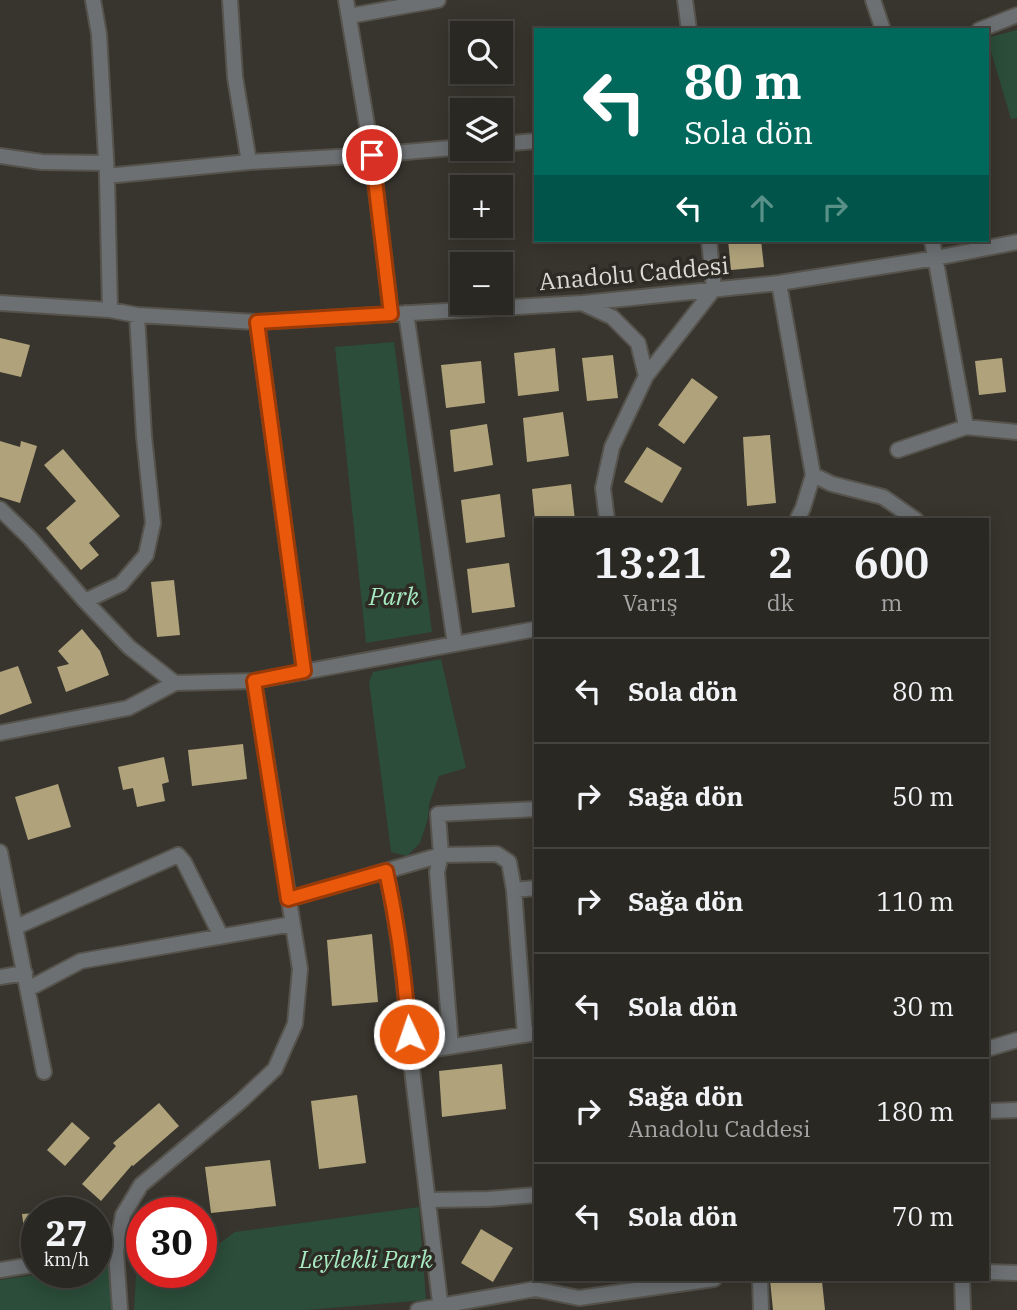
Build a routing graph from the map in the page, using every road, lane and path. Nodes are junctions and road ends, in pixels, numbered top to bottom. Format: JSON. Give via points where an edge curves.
{"nodes":[{"id":1,"x":93,"y":0,"type":"edge"},
{"id":2,"x":230,"y":0,"type":"edge"},
{"id":3,"x":346,"y":0,"type":"edge"},
{"id":4,"x":438,"y":0,"type":"edge"},
{"id":5,"x":685,"y":0,"type":"edge"},
{"id":6,"x":873,"y":0,"type":"edge"},
{"id":7,"x":1017,"y":15,"type":"edge"},
{"id":8,"x":349,"y":16,"type":"junction"},
{"id":9,"x":689,"y":28,"type":"edge"},
{"id":10,"x":882,"y":28,"type":"edge"},
{"id":11,"x":984,"y":28,"type":"edge"},
{"id":12,"x":534,"y":141,"type":"edge"},
{"id":13,"x":513,"y":143,"type":"edge"},
{"id":14,"x":450,"y":148,"type":"edge"},
{"id":15,"x":372,"y":155,"type":"junction"},
{"id":16,"x":0,"y":156,"type":"edge"},
{"id":17,"x":249,"y":162,"type":"junction"},
{"id":18,"x":107,"y":169,"type":"junction"},
{"id":19,"x":709,"y":242,"type":"edge"},
{"id":20,"x":932,"y":242,"type":"edge"},
{"id":21,"x":1017,"y":242,"type":"edge"},
{"id":22,"x":936,"y":258,"type":"junction"},
{"id":23,"x":779,"y":283,"type":"junction"},
{"id":24,"x":714,"y":289,"type":"junction"},
{"id":25,"x":0,"y":303,"type":"edge"},
{"id":26,"x":583,"y":303,"type":"junction"},
{"id":27,"x":110,"y":310,"type":"junction"},
{"id":28,"x":407,"y":313,"type":"junction"},
{"id":29,"x":391,"y":314,"type":"junction"},
{"id":30,"x":136,"y":315,"type":"junction"},
{"id":31,"x":257,"y":322,"type":"junction"},
{"id":32,"x":646,"y":376,"type":"junction"},
{"id":33,"x":967,"y":427,"type":"junction"},
{"id":34,"x":1017,"y":432,"type":"edge"},
{"id":35,"x":898,"y":450,"type":"dead end"},
{"id":36,"x":813,"y":475,"type":"junction"},
{"id":37,"x":0,"y":509,"type":"edge"},
{"id":38,"x":607,"y":518,"type":"edge"},
{"id":39,"x":798,"y":518,"type":"edge"},
{"id":40,"x":913,"y":518,"type":"edge"},
{"id":41,"x":85,"y":601,"type":"junction"},
{"id":42,"x":534,"y":629,"type":"edge"},
{"id":43,"x":455,"y":644,"type":"junction"},
{"id":44,"x":304,"y":671,"type":"junction"},
{"id":45,"x":254,"y":681,"type":"junction"},
{"id":46,"x":175,"y":683,"type":"junction"},
{"id":47,"x":0,"y":733,"type":"edge"},
{"id":48,"x":534,"y":808,"type":"edge"},
{"id":49,"x":0,"y":852,"type":"edge"},
{"id":50,"x":441,"y":855,"type":"junction"},
{"id":51,"x":386,"y":871,"type":"junction"},
{"id":52,"x":534,"y":888,"type":"edge"},
{"id":53,"x":513,"y":890,"type":"junction"},
{"id":54,"x":288,"y":899,"type":"junction"},
{"id":55,"x":292,"y":924,"type":"junction"},
{"id":56,"x":16,"y":927,"type":"junction"},
{"id":57,"x":221,"y":936,"type":"junction"},
{"id":58,"x":25,"y":973,"type":"junction"},
{"id":59,"x":0,"y":977,"type":"edge"},
{"id":60,"x":28,"y":989,"type":"junction"},
{"id":61,"x":531,"y":1034,"type":"edge"},
{"id":62,"x":1017,"y":1040,"type":"edge"},
{"id":63,"x":451,"y":1046,"type":"junction"},
{"id":64,"x":989,"y":1048,"type":"edge"},
{"id":65,"x":410,"y":1053,"type":"junction"},
{"id":66,"x":44,"y":1072,"type":"dead end"},
{"id":67,"x":1017,"y":1110,"type":"edge"},
{"id":68,"x":989,"y":1111,"type":"edge"},
{"id":69,"x":534,"y":1195,"type":"edge"},
{"id":70,"x":428,"y":1200,"type":"junction"},
{"id":71,"x":116,"y":1251,"type":"junction"},
{"id":72,"x":112,"y":1252,"type":"edge"},
{"id":73,"x":21,"y":1267,"type":"edge"},
{"id":74,"x":0,"y":1270,"type":"edge"},
{"id":75,"x":989,"y":1272,"type":"edge"},
{"id":76,"x":1017,"y":1273,"type":"edge"},
{"id":77,"x":700,"y":1281,"type":"edge"},
{"id":78,"x":760,"y":1281,"type":"edge"},
{"id":79,"x":962,"y":1281,"type":"edge"},
{"id":80,"x":562,"y":1287,"type":"edge"},
{"id":81,"x":441,"y":1308,"type":"edge"},
{"id":82,"x":120,"y":1310,"type":"edge"},
{"id":83,"x":418,"y":1310,"type":"edge"},
{"id":84,"x":761,"y":1310,"type":"edge"},
{"id":85,"x":963,"y":1310,"type":"edge"}],
"edges":[{"from":1,"to":18,"type":"street"},
{"from":2,"to":17,"type":"street","via":[[235,78]]},
{"from":3,"to":8,"type":"street"},
{"from":4,"to":8,"type":"street"},
{"from":5,"to":9,"type":"street"},
{"from":6,"to":10,"type":"street"},
{"from":7,"to":11,"type":"street"},
{"from":8,"to":15,"type":"street"},
{"from":12,"to":13,"type":"street"},
{"from":14,"to":15,"type":"street"},
{"from":15,"to":17,"type":"street"},
{"from":15,"to":29,"type":"street"},
{"from":16,"to":18,"type":"street"},
{"from":17,"to":18,"type":"street"},
{"from":18,"to":27,"type":"street"},
{"from":19,"to":24,"type":"street"},
{"from":20,"to":22,"type":"street"},
{"from":21,"to":22,"type":"street","name":"Anadolu Caddesi"},
{"from":22,"to":23,"type":"street","name":"Anadolu Caddesi"},
{"from":22,"to":33,"type":"street"},
{"from":23,"to":24,"type":"street","name":"Anadolu Caddesi"},
{"from":23,"to":36,"type":"street"},
{"from":24,"to":26,"type":"street","name":"Anadolu Caddesi"},
{"from":24,"to":32,"type":"street"},
{"from":25,"to":27,"type":"street","name":"Anadolu Caddesi"},
{"from":26,"to":28,"type":"street","name":"Anadolu Caddesi"},
{"from":26,"to":32,"type":"street","via":[[611,317],[638,343]]},
{"from":27,"to":30,"type":"street","name":"Anadolu Caddesi"},
{"from":28,"to":29,"type":"street","name":"Anadolu Caddesi"},
{"from":28,"to":43,"type":"street"},
{"from":29,"to":31,"type":"street","name":"Anadolu Caddesi"},
{"from":30,"to":31,"type":"street","name":"Anadolu Caddesi"},
{"from":30,"to":41,"type":"street","via":[[153,523],[146,555],[121,584]]},
{"from":31,"to":44,"type":"street"},
{"from":32,"to":38,"type":"street","via":[[612,447],[603,488]]},
{"from":33,"to":34,"type":"street"},
{"from":33,"to":35,"type":"street"},
{"from":36,"to":39,"type":"street"},
{"from":36,"to":40,"type":"street","via":[[883,497]]},
{"from":37,"to":41,"type":"street"},
{"from":41,"to":46,"type":"street","via":[[129,647]]},
{"from":42,"to":43,"type":"street"},
{"from":43,"to":44,"type":"street"},
{"from":44,"to":45,"type":"street"},
{"from":45,"to":46,"type":"street"},
{"from":45,"to":54,"type":"street"},
{"from":46,"to":47,"type":"street","via":[[128,708]]},
{"from":48,"to":50,"type":"street","via":[[438,814]]},
{"from":49,"to":56,"type":"street"},
{"from":50,"to":51,"type":"street"},
{"from":50,"to":53,"type":"street","via":[[497,855],[509,862]]},
{"from":50,"to":63,"type":"street","via":[[437,872]]},
{"from":51,"to":54,"type":"street"},
{"from":51,"to":65,"type":"street","via":[[406,995]]},
{"from":52,"to":53,"type":"street"},
{"from":53,"to":61,"type":"street"},
{"from":54,"to":55,"type":"street"},
{"from":55,"to":57,"type":"street"},
{"from":55,"to":71,"type":"street","via":[[300,969],[295,1024],[275,1069],[141,1185],[123,1214]]},
{"from":56,"to":57,"type":"street","via":[[178,855]]},
{"from":56,"to":58,"type":"street"},
{"from":57,"to":60,"type":"street","via":[[81,961]]},
{"from":58,"to":59,"type":"street"},
{"from":58,"to":60,"type":"street"},
{"from":60,"to":66,"type":"street"},
{"from":61,"to":63,"type":"street"},
{"from":62,"to":64,"type":"street"},
{"from":63,"to":65,"type":"street"},
{"from":65,"to":70,"type":"street"},
{"from":67,"to":68,"type":"street"},
{"from":69,"to":70,"type":"street"},
{"from":70,"to":81,"type":"street"},
{"from":71,"to":72,"type":"street"},
{"from":71,"to":82,"type":"street"},
{"from":73,"to":74,"type":"street"},
{"from":75,"to":76,"type":"street"},
{"from":77,"to":80,"type":"street","via":[[579,1298]]},
{"from":78,"to":84,"type":"street"},
{"from":79,"to":85,"type":"street"},
{"from":80,"to":81,"type":"street"},
{"from":81,"to":83,"type":"street"}]}
